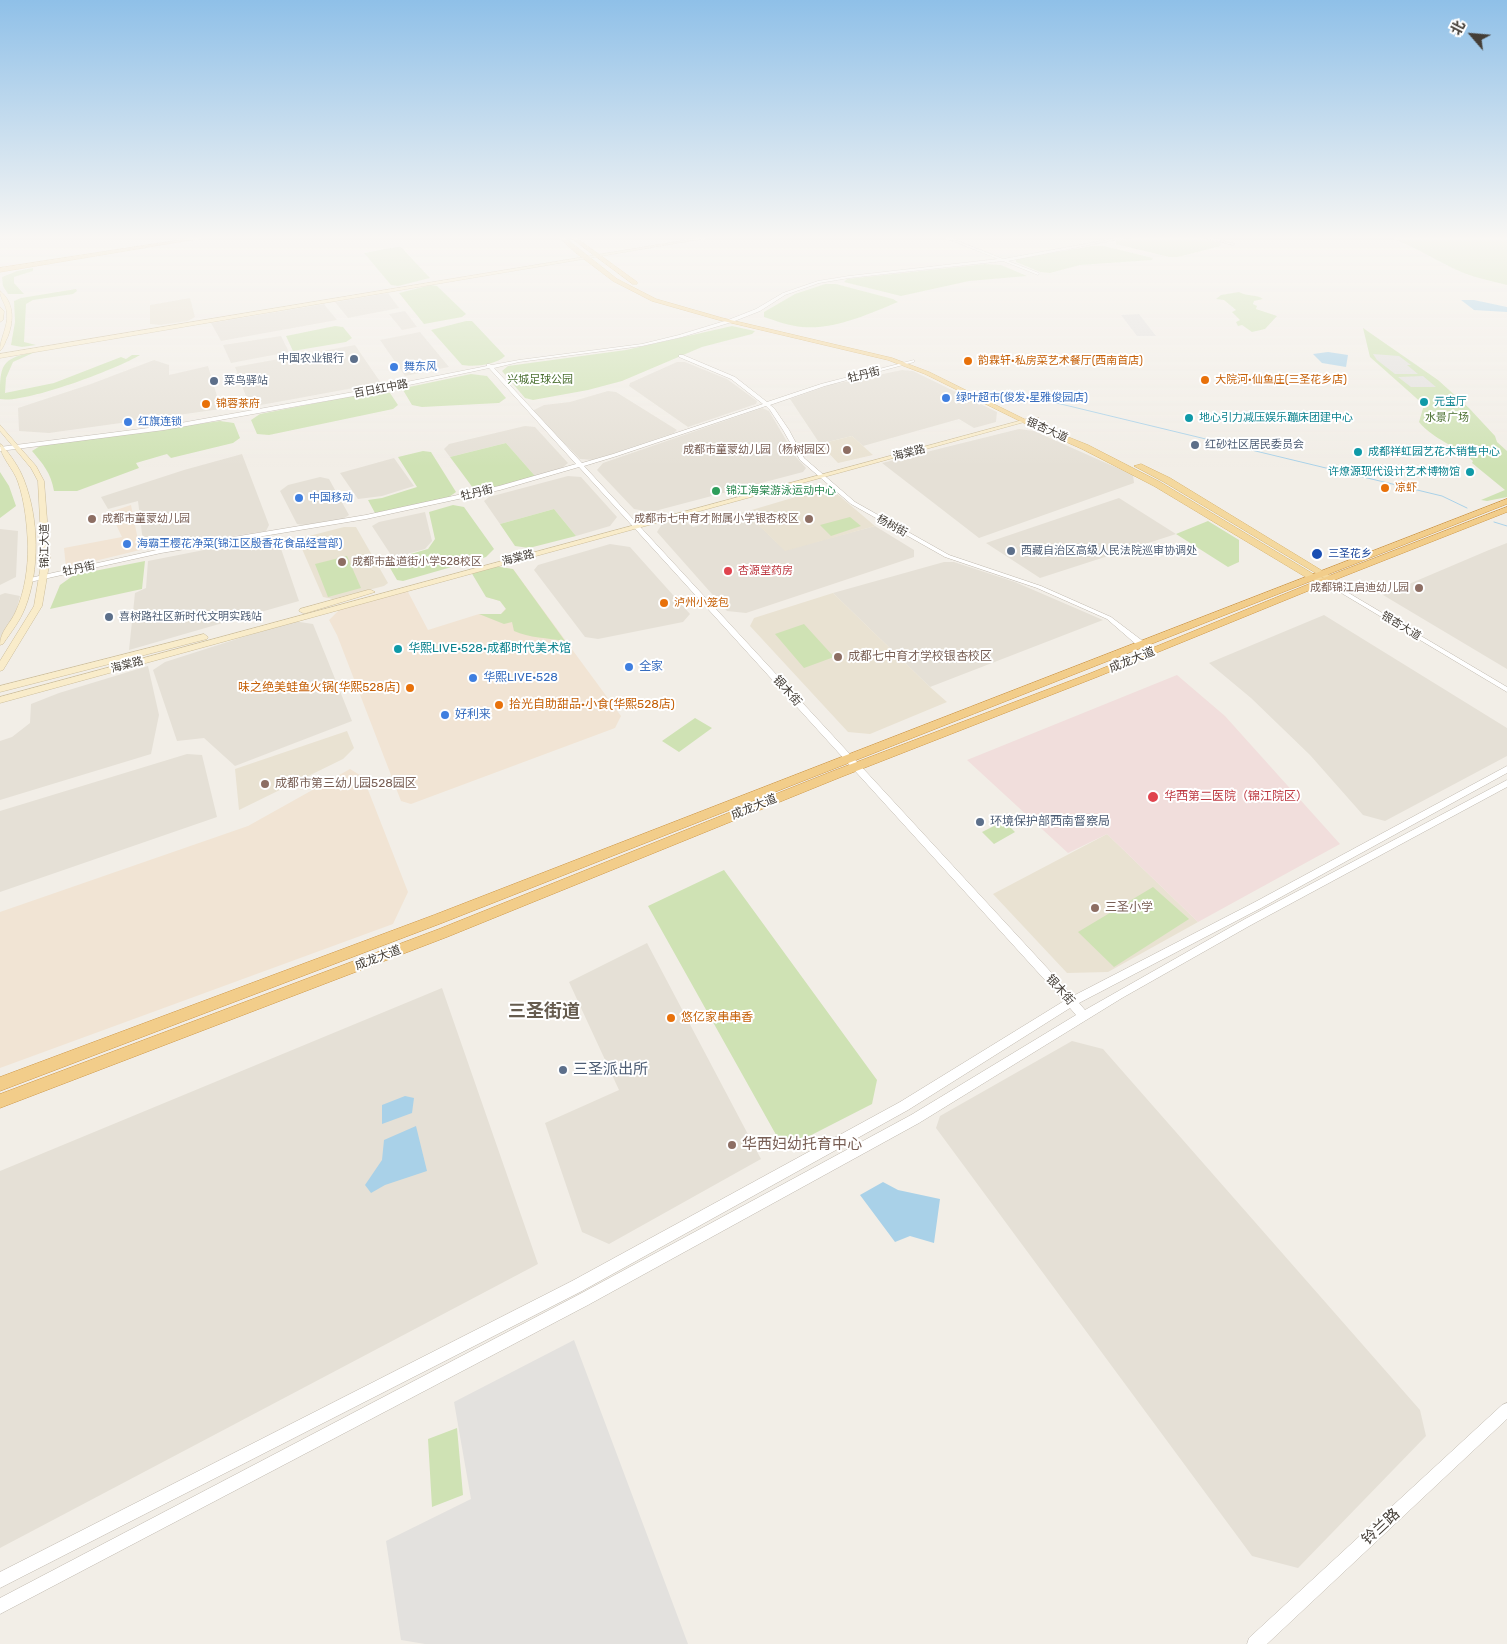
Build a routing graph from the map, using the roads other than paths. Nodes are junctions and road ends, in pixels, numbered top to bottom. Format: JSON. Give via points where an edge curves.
{"nodes":[{"id":1,"x":11,"y":314,"type":"edge"},
{"id":2,"x":239,"y":314,"type":"edge"},
{"id":3,"x":702,"y":314,"type":"edge"},
{"id":4,"x":717,"y":314,"type":"edge"},
{"id":5,"x":740,"y":314,"type":"edge"},
{"id":6,"x":748,"y":314,"type":"edge"},
{"id":7,"x":742,"y":316,"type":"junction"},
{"id":8,"x":731,"y":318,"type":"junction"},
{"id":9,"x":721,"y":319,"type":"junction"},
{"id":10,"x":0,"y":353,"type":"edge"},
{"id":11,"x":681,"y":356,"type":"dead end"},
{"id":12,"x":912,"y":361,"type":"junction"},
{"id":13,"x":904,"y":364,"type":"junction"},
{"id":14,"x":490,"y":366,"type":"junction"},
{"id":15,"x":765,"y":404,"type":"junction"},
{"id":16,"x":1025,"y":418,"type":"junction"},
{"id":17,"x":1036,"y":418,"type":"joint"},
{"id":18,"x":0,"y":427,"type":"edge"},
{"id":19,"x":16,"y":446,"type":"junction"},
{"id":20,"x":1,"y":448,"type":"edge"},
{"id":21,"x":581,"y":465,"type":"junction"},
{"id":22,"x":818,"y":475,"type":"junction"},
{"id":23,"x":1507,"y":501,"type":"edge"},
{"id":24,"x":1507,"y":509,"type":"edge"},
{"id":25,"x":635,"y":524,"type":"junction"},
{"id":26,"x":44,"y":577,"type":"junction"},
{"id":27,"x":1322,"y":577,"type":"junction"},
{"id":28,"x":30,"y":580,"type":"junction"},
{"id":29,"x":0,"y":642,"type":"edge"},
{"id":30,"x":1141,"y":644,"type":"junction"},
{"id":31,"x":0,"y":668,"type":"edge"},
{"id":32,"x":1507,"y":684,"type":"edge"},
{"id":33,"x":0,"y":690,"type":"edge"},
{"id":34,"x":1507,"y":690,"type":"edge"},
{"id":35,"x":0,"y":700,"type":"edge"},
{"id":36,"x":848,"y":757,"type":"junction"},
{"id":37,"x":856,"y":767,"type":"junction"},
{"id":38,"x":1507,"y":769,"type":"edge"},
{"id":39,"x":1507,"y":783,"type":"edge"},
{"id":40,"x":1072,"y":1002,"type":"junction"},
{"id":41,"x":1084,"y":1016,"type":"junction"},
{"id":42,"x":0,"y":1084,"type":"edge"},
{"id":43,"x":0,"y":1102,"type":"edge"},
{"id":44,"x":1507,"y":1410,"type":"edge"},
{"id":45,"x":0,"y":1580,"type":"edge"},
{"id":46,"x":0,"y":1606,"type":"edge"},
{"id":47,"x":1255,"y":1644,"type":"edge"}],
"edges":[{"from":1,"to":10,"type":"main road"},
{"from":2,"to":10,"type":"main road"},
{"from":3,"to":9,"type":"main road","name":"银杏大道"},
{"from":4,"to":8,"type":"main road","name":"银杏大道"},
{"from":5,"to":8,"type":"street","name":"百日红中路"},
{"from":6,"to":7,"type":"street"},
{"from":7,"to":8,"type":"main road","name":"银杏大道"},
{"from":7,"to":12,"type":"main road","name":"银杏大道"},
{"from":8,"to":9,"type":"main road","name":"银杏大道"},
{"from":8,"to":13,"type":"main road","name":"银杏大道"},
{"from":8,"to":14,"type":"street","name":"百日红中路","via":[[642,345]]},
{"from":9,"to":14,"type":"street","name":"百日红中路","via":[[651,340]]},
{"from":11,"to":15,"type":"street","name":"杨树街","via":[[733,378]]},
{"from":12,"to":13,"type":"street","name":"牡丹街"},
{"from":12,"to":16,"type":"main road","name":"银杏大道"},
{"from":13,"to":15,"type":"street","name":"牡丹街"},
{"from":13,"to":16,"type":"main road","name":"银杏大道"},
{"from":14,"to":19,"type":"street","name":"百日红中路","via":[[223,418]]},
{"from":14,"to":21,"type":"street","name":"银木街"},
{"from":15,"to":21,"type":"street","name":"牡丹街"},
{"from":15,"to":22,"type":"street","name":"杨树街","via":[[786,430],[802,459]]},
{"from":16,"to":17,"type":"main road","name":"海棠路"},
{"from":16,"to":22,"type":"main road","name":"海棠路"},
{"from":16,"to":27,"type":"main road","name":"银杏大道","via":[[1157,484]]},
{"from":17,"to":27,"type":"main road","name":"银杏大道","via":[[1167,480]]},
{"from":18,"to":19,"type":"main road","name":"锦江大道"},
{"from":19,"to":20,"type":"street","name":"百日红中路"},
{"from":19,"to":26,"type":"main road","name":"锦江大道","via":[[41,481],[46,559]]},
{"from":20,"to":28,"type":"main road","name":"锦江大道","via":[[23,486],[31,540]]},
{"from":21,"to":25,"type":"street","name":"银木街"},
{"from":21,"to":26,"type":"street","name":"牡丹街","via":[[444,501],[161,551]]},
{"from":22,"to":25,"type":"main road","name":"海棠路"},
{"from":22,"to":30,"type":"street","name":"杨树街","via":[[853,503],[947,556],[1079,604],[1109,618]]},
{"from":23,"to":27,"type":"highway","name":"成龙大道"},
{"from":24,"to":27,"type":"highway","name":"成龙大道"},
{"from":25,"to":33,"type":"main road","name":"海棠路"},
{"from":25,"to":35,"type":"main road","name":"海棠路"},
{"from":25,"to":36,"type":"street","name":"银木街"},
{"from":26,"to":28,"type":"street","name":"牡丹街"},
{"from":26,"to":31,"type":"main road","name":"锦江大道","via":[[38,606]]},
{"from":27,"to":30,"type":"highway","name":"成龙大道"},
{"from":27,"to":32,"type":"street","name":"银杏大道"},
{"from":27,"to":34,"type":"street","name":"银杏大道"},
{"from":27,"to":37,"type":"highway","name":"成龙大道","via":[[1110,669]]},
{"from":28,"to":29,"type":"main road","name":"锦江大道","via":[[21,609]]},
{"from":30,"to":36,"type":"highway","name":"成龙大道"},
{"from":36,"to":37,"type":"street","name":"银木街"},
{"from":36,"to":42,"type":"highway","name":"成龙大道","via":[[438,919]]},
{"from":37,"to":40,"type":"street","name":"银木街"},
{"from":37,"to":43,"type":"highway","name":"成龙大道","via":[[443,933]]},
{"from":38,"to":40,"type":"street"},
{"from":39,"to":41,"type":"street","via":[[1248,922]]},
{"from":40,"to":41,"type":"street","name":"银木街"},
{"from":40,"to":45,"type":"street","via":[[904,1106],[586,1281]]},
{"from":41,"to":46,"type":"street","via":[[915,1119],[600,1290]]},
{"from":44,"to":47,"type":"street","name":"铃兰路"}]}
